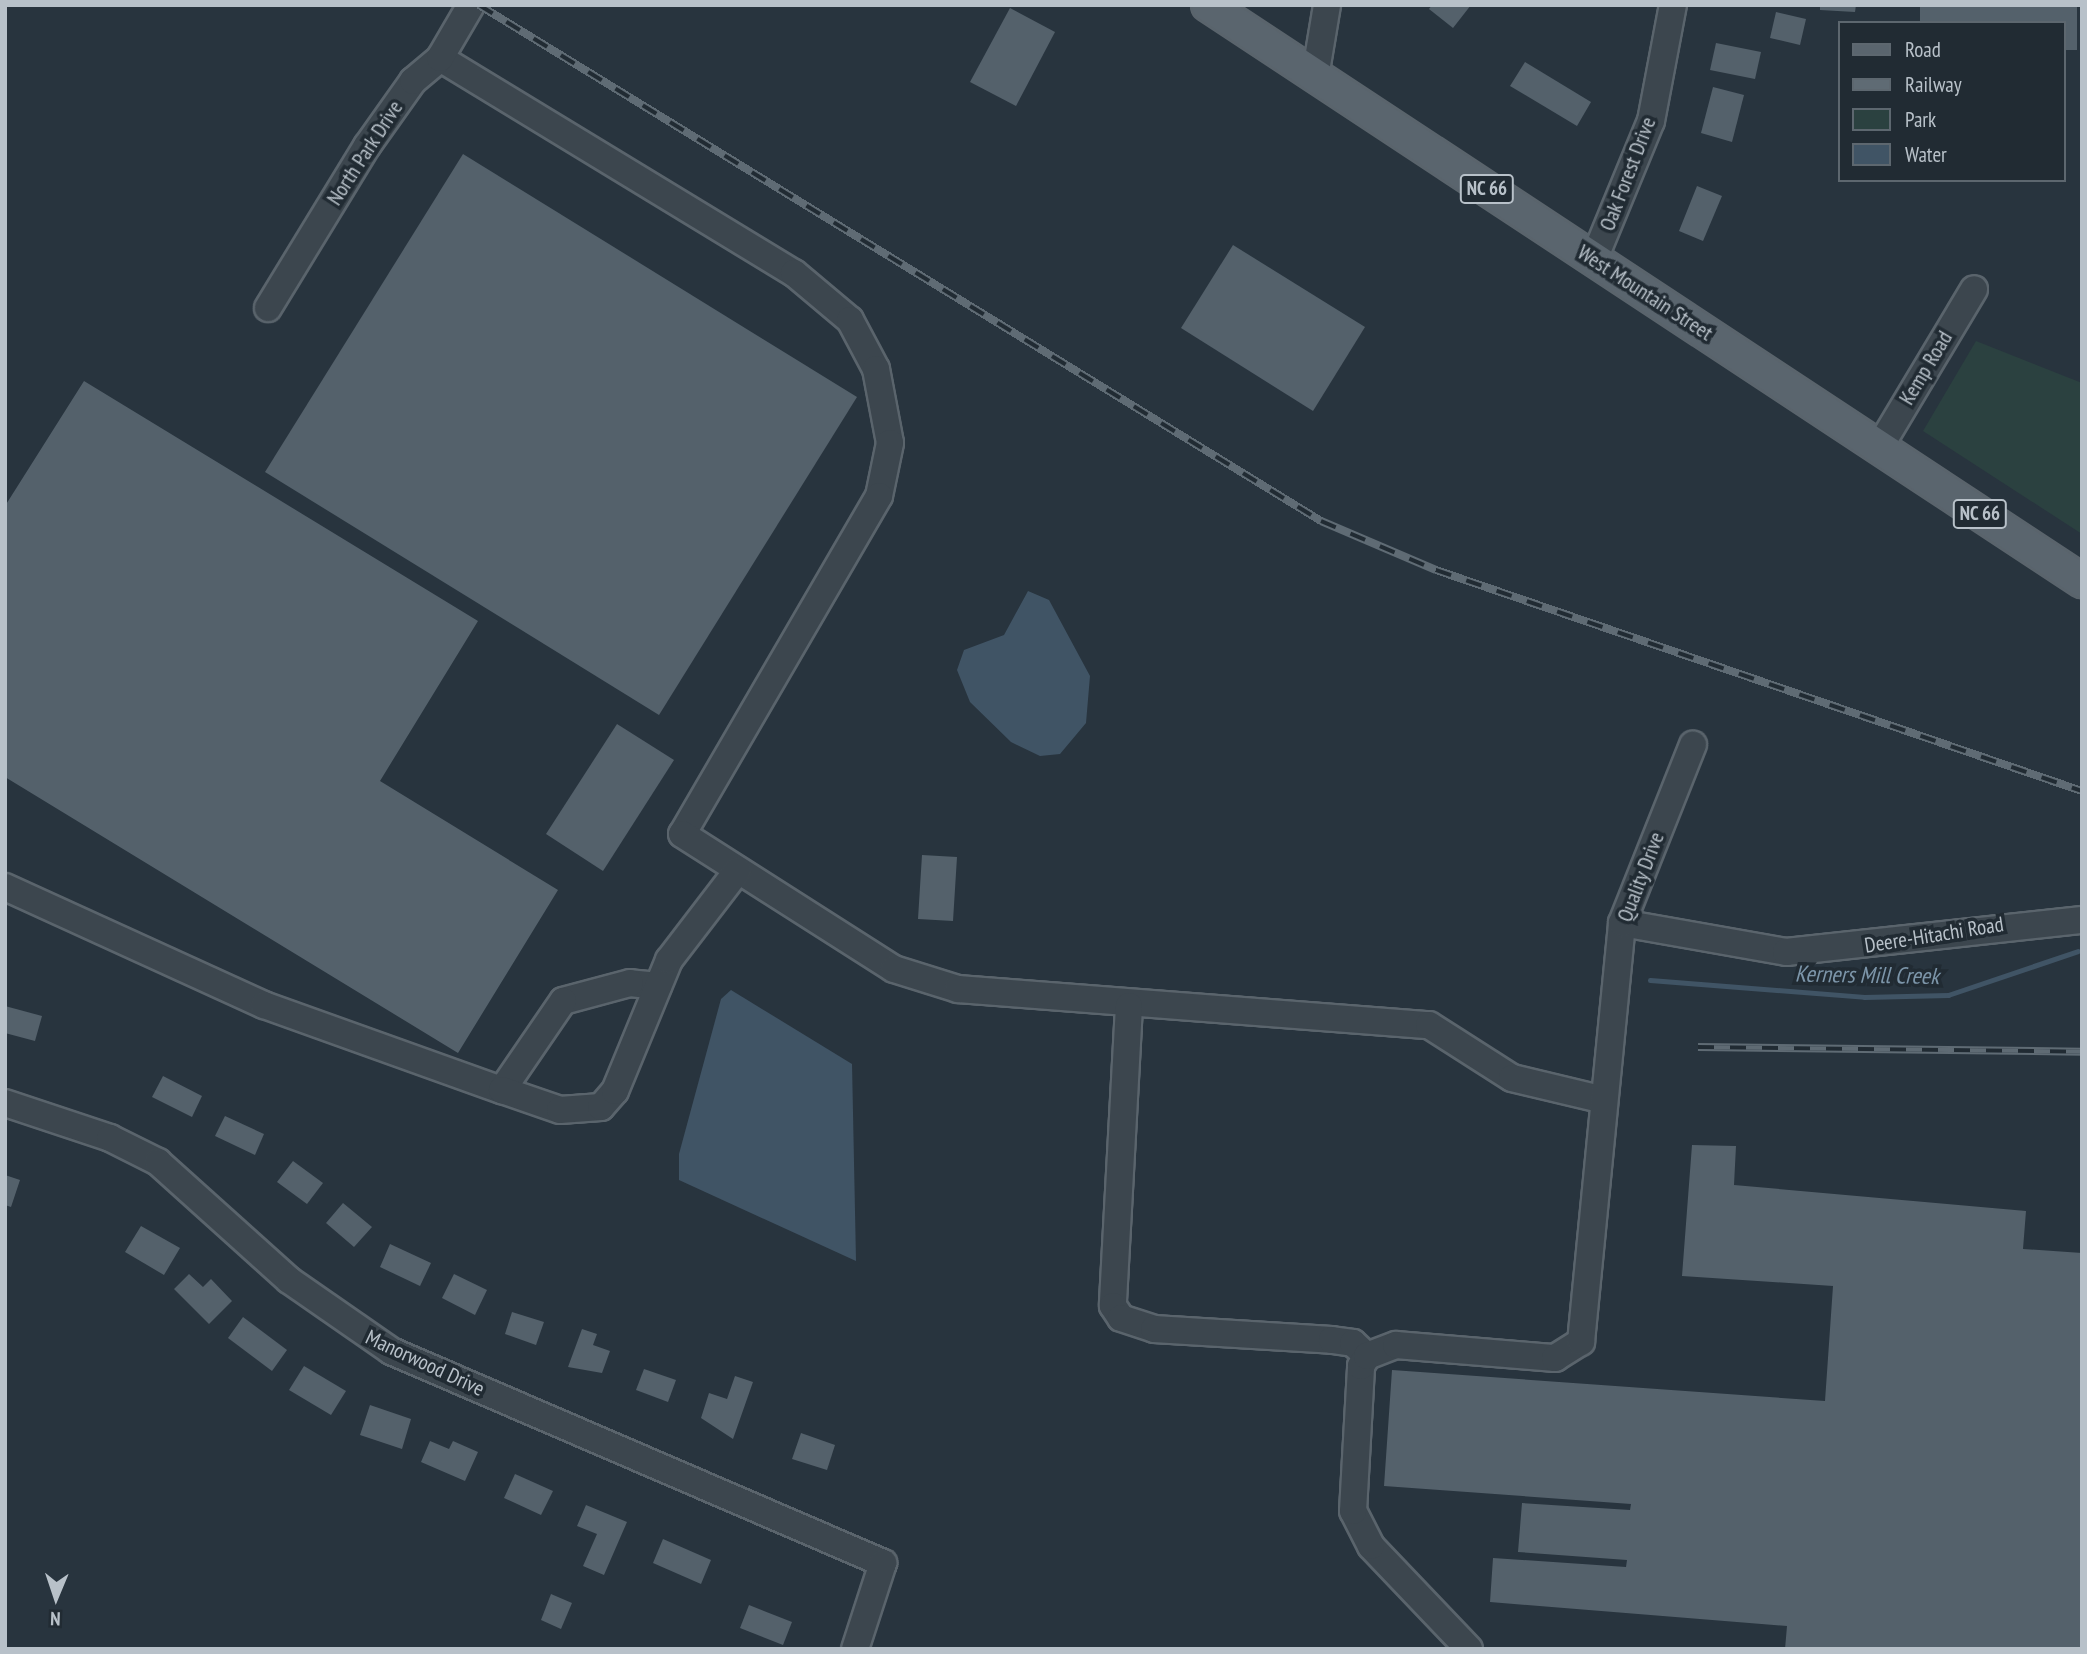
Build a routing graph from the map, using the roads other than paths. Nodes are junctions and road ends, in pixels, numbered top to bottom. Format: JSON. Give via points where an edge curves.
{"nodes":[{"id":1,"x":471,"y":5,"type":"edge"},
{"id":2,"x":1208,"y":5,"type":"edge"},
{"id":3,"x":1327,"y":5,"type":"edge"},
{"id":4,"x":1673,"y":5,"type":"edge"},
{"id":5,"x":440,"y":58,"type":"junction"},
{"id":6,"x":1315,"y":77,"type":"junction"},
{"id":7,"x":1594,"y":259,"type":"junction"},
{"id":8,"x":1974,"y":289,"type":"dead end"},
{"id":9,"x":268,"y":308,"type":"dead end"},
{"id":10,"x":1879,"y":448,"type":"junction"},
{"id":11,"x":2082,"y":581,"type":"edge"},
{"id":12,"x":1693,"y":745,"type":"dead end"},
{"id":13,"x":738,"y":870,"type":"junction"},
{"id":14,"x":5,"y":887,"type":"edge"},
{"id":15,"x":2082,"y":920,"type":"edge"},
{"id":16,"x":1622,"y":923,"type":"junction"},
{"id":17,"x":658,"y":986,"type":"junction"},
{"id":18,"x":1129,"y":1006,"type":"junction"},
{"id":19,"x":502,"y":1090,"type":"junction"},
{"id":20,"x":1600,"y":1099,"type":"junction"},
{"id":21,"x":5,"y":1103,"type":"edge"},
{"id":22,"x":1367,"y":1356,"type":"junction"},
{"id":23,"x":855,"y":1649,"type":"edge"},
{"id":24,"x":1469,"y":1649,"type":"edge"}],
"edges":[{"from":1,"to":5,"type":"street","name":"North Park Drive"},
{"from":2,"to":6,"type":"main road","name":"West Mountain Street","number":"NC 66"},
{"from":3,"to":6,"type":"street"},
{"from":4,"to":7,"type":"street","name":"Oak Forest Drive","via":[[1651,121]]},
{"from":5,"to":9,"type":"street","name":"North Park Drive","via":[[413,81],[367,146]]},
{"from":5,"to":13,"type":"street","via":[[794,273],[850,320],[876,369],[890,443],[879,496],[682,834]]},
{"from":6,"to":7,"type":"main road","name":"West Mountain Street","number":"NC 66"},
{"from":7,"to":10,"type":"main road","name":"West Mountain Street","number":"NC 66"},
{"from":8,"to":10,"type":"street","name":"Kemp Road"},
{"from":10,"to":11,"type":"main road","name":"West Mountain Street","number":"NC 66"},
{"from":12,"to":16,"type":"street","name":"Quality Drive"},
{"from":13,"to":17,"type":"street","via":[[669,960]]},
{"from":13,"to":18,"type":"street","via":[[894,969],[958,989]]},
{"from":14,"to":19,"type":"street","via":[[264,1005]]},
{"from":15,"to":16,"type":"street","name":"Deere-Hitachi Road","via":[[1786,952]]},
{"from":16,"to":20,"type":"street","name":"Quality Drive"},
{"from":17,"to":19,"type":"street","via":[[630,983],[563,1001]]},
{"from":17,"to":19,"type":"street","via":[[615,1091],[601,1107],[568,1112]]},
{"from":18,"to":20,"type":"street","via":[[1429,1025],[1512,1078]]},
{"from":18,"to":22,"type":"street","via":[[1113,1306],[1121,1318],[1154,1329],[1353,1343]]},
{"from":20,"to":22,"type":"street","name":"Quality Drive","via":[[1581,1342],[1555,1358],[1396,1345]]},
{"from":21,"to":23,"type":"street","name":"Manorwood Drive","via":[[110,1138],[158,1162],[289,1280],[391,1351],[883,1563]]},
{"from":22,"to":24,"type":"street","via":[[1353,1511],[1371,1546]]}]}
